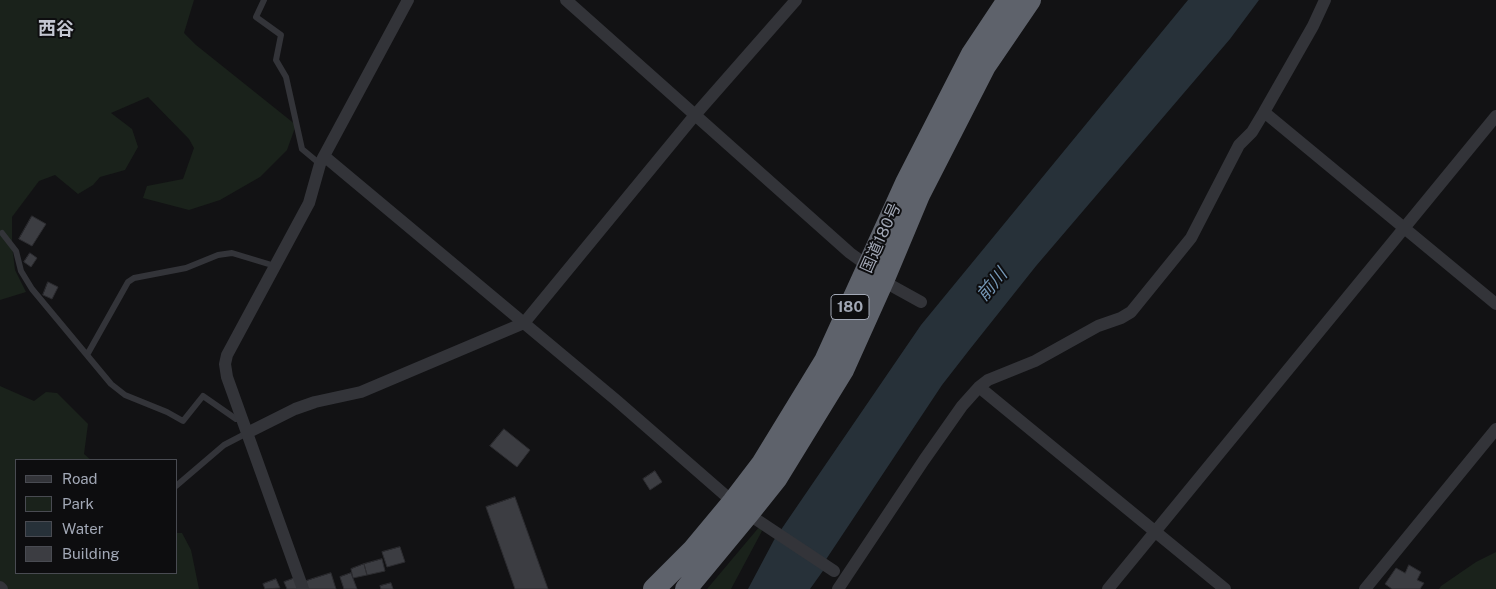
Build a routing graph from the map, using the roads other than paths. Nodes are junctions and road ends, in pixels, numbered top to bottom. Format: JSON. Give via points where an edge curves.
{"nodes":[{"id":1,"x":264,"y":0,"type":"edge"},
{"id":2,"x":408,"y":0,"type":"edge"},
{"id":3,"x":566,"y":0,"type":"edge"},
{"id":4,"x":796,"y":0,"type":"edge"},
{"id":5,"x":1008,"y":0,"type":"edge"},
{"id":6,"x":1030,"y":0,"type":"edge"},
{"id":7,"x":1325,"y":0,"type":"edge"},
{"id":8,"x":1264,"y":112,"type":"junction"},
{"id":9,"x":695,"y":115,"type":"junction"},
{"id":10,"x":1496,"y":116,"type":"edge"},
{"id":11,"x":322,"y":160,"type":"junction"},
{"id":12,"x":1404,"y":228,"type":"junction"},
{"id":13,"x":2,"y":233,"type":"dead end"},
{"id":14,"x":276,"y":267,"type":"junction"},
{"id":15,"x":876,"y":274,"type":"junction"},
{"id":16,"x":921,"y":302,"type":"dead end"},
{"id":17,"x":1496,"y":304,"type":"edge"},
{"id":18,"x":524,"y":323,"type":"junction"},
{"id":19,"x":87,"y":355,"type":"junction"},
{"id":20,"x":979,"y":387,"type":"junction"},
{"id":21,"x":242,"y":418,"type":"junction"},
{"id":22,"x":1496,"y":429,"type":"edge"},
{"id":23,"x":247,"y":433,"type":"junction"},
{"id":24,"x":178,"y":484,"type":"edge"},
{"id":25,"x":741,"y":508,"type":"junction"},
{"id":26,"x":1155,"y":532,"type":"junction"},
{"id":27,"x":832,"y":570,"type":"dead end"},
{"id":28,"x":303,"y":589,"type":"edge"},
{"id":29,"x":654,"y":589,"type":"edge"},
{"id":30,"x":686,"y":589,"type":"edge"},
{"id":31,"x":838,"y":589,"type":"edge"},
{"id":32,"x":1108,"y":589,"type":"edge"},
{"id":33,"x":1225,"y":589,"type":"edge"},
{"id":34,"x":1365,"y":589,"type":"edge"}],
"edges":[{"from":1,"to":11,"type":"lane","via":[[256,17],[280,35],[276,60],[286,77],[302,149]]},
{"from":2,"to":11,"type":"street"},
{"from":3,"to":9,"type":"street"},
{"from":4,"to":9,"type":"street"},
{"from":5,"to":15,"type":"highway","name":"国道180号","number":"180","via":[[972,54],[906,183]]},
{"from":6,"to":15,"type":"highway","name":"国道180号","number":"180","via":[[985,66]]},
{"from":7,"to":8,"type":"street"},
{"from":8,"to":12,"type":"street"},
{"from":8,"to":20,"type":"street","via":[[1252,132],[1239,145],[1191,238],[1131,312]]},
{"from":9,"to":15,"type":"street"},
{"from":9,"to":18,"type":"street"},
{"from":10,"to":12,"type":"street"},
{"from":11,"to":14,"type":"street","via":[[309,203]]},
{"from":11,"to":18,"type":"street"},
{"from":12,"to":17,"type":"street"},
{"from":12,"to":26,"type":"street"},
{"from":13,"to":19,"type":"lane","via":[[16,251],[20,271],[32,289]]},
{"from":14,"to":19,"type":"lane","via":[[232,253],[186,268],[134,278],[128,282]]},
{"from":14,"to":21,"type":"street","via":[[226,359],[227,377]]},
{"from":15,"to":16,"type":"street"},
{"from":15,"to":25,"type":"highway","name":"国道180号","number":"180","via":[[762,464]]},
{"from":18,"to":23,"type":"street","via":[[360,392],[295,409]]},
{"from":18,"to":25,"type":"street"},
{"from":19,"to":21,"type":"lane","via":[[111,384],[125,395],[182,421],[204,396],[236,419]]},
{"from":20,"to":26,"type":"street"},
{"from":20,"to":31,"type":"street","via":[[924,460]]},
{"from":21,"to":23,"type":"street"},
{"from":22,"to":34,"type":"street"},
{"from":23,"to":24,"type":"lane","via":[[224,444]]},
{"from":23,"to":28,"type":"street"},
{"from":25,"to":27,"type":"street"},
{"from":25,"to":29,"type":"highway","name":"国道180号","number":"180"},
{"from":25,"to":30,"type":"highway","name":"国道180号","number":"180"},
{"from":26,"to":32,"type":"street"},
{"from":26,"to":33,"type":"street"}]}
